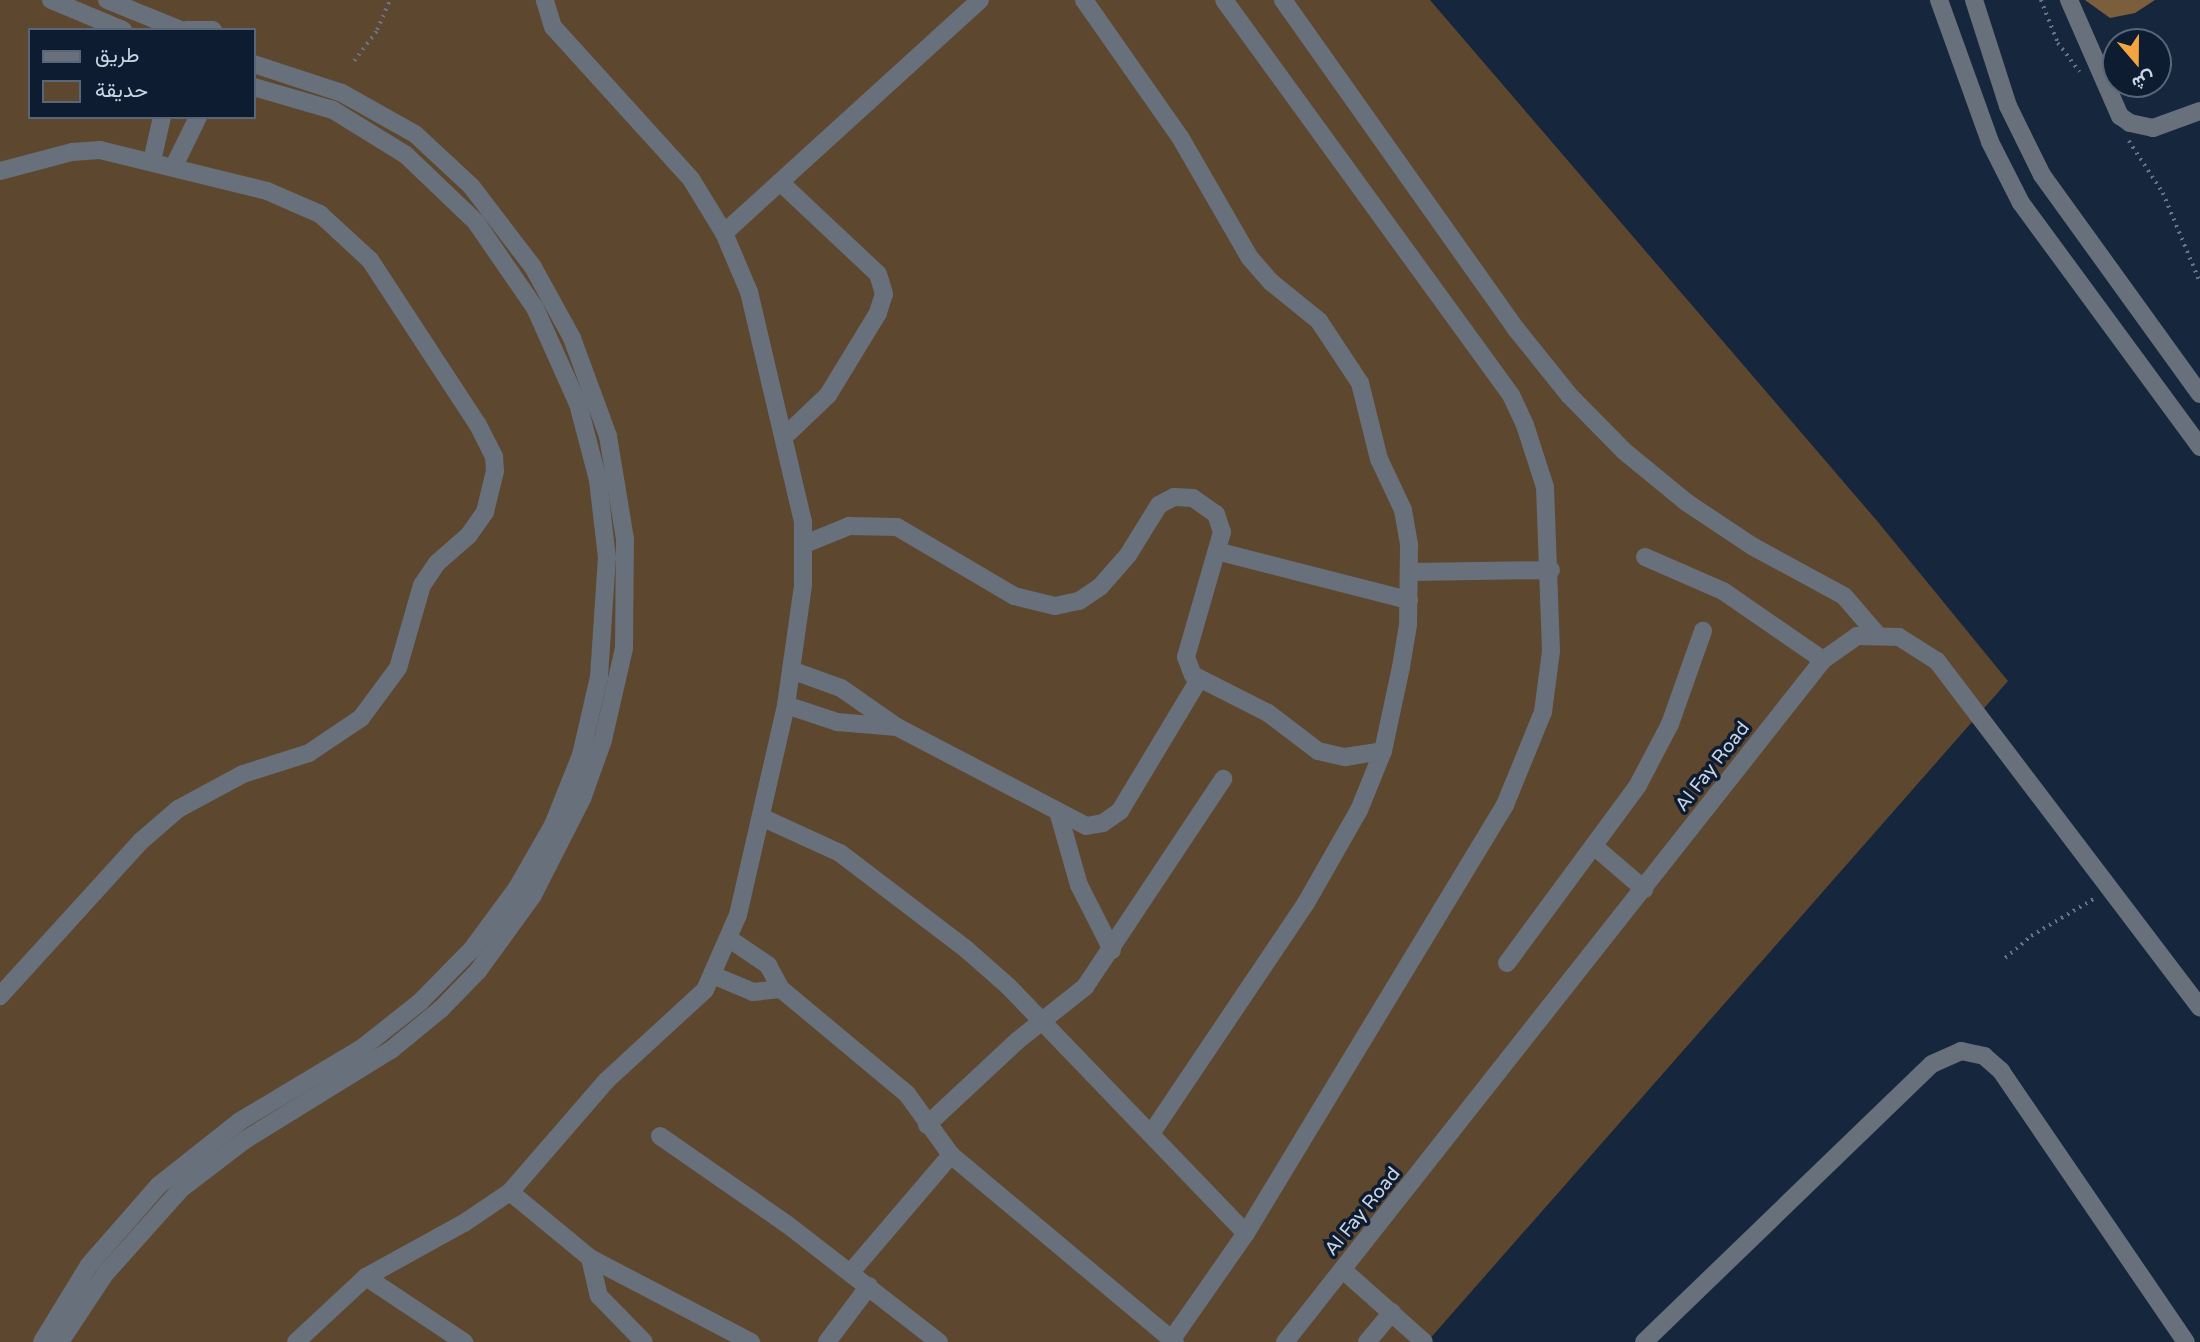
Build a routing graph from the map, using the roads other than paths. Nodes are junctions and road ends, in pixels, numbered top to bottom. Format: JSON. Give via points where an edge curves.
{"nodes":[{"id":1,"x":51,"y":0,"type":"edge"},
{"id":2,"x":107,"y":0,"type":"edge"},
{"id":3,"x":545,"y":0,"type":"edge"},
{"id":4,"x":980,"y":0,"type":"edge"},
{"id":5,"x":1084,"y":0,"type":"edge"},
{"id":6,"x":1224,"y":0,"type":"edge"},
{"id":7,"x":1283,"y":0,"type":"edge"},
{"id":8,"x":1939,"y":0,"type":"edge"},
{"id":9,"x":1974,"y":0,"type":"edge"},
{"id":10,"x":2069,"y":0,"type":"edge"},
{"id":11,"x":118,"y":28,"type":"edge"},
{"id":12,"x":176,"y":28,"type":"edge"},
{"id":13,"x":256,"y":65,"type":"edge"},
{"id":14,"x":256,"y":88,"type":"edge"},
{"id":15,"x":2200,"y":111,"type":"edge"},
{"id":16,"x":162,"y":119,"type":"edge"},
{"id":17,"x":197,"y":119,"type":"edge"},
{"id":18,"x":152,"y":161,"type":"junction"},
{"id":19,"x":174,"y":166,"type":"junction"},
{"id":20,"x":0,"y":172,"type":"edge"},
{"id":21,"x":780,"y":182,"type":"junction"},
{"id":22,"x":724,"y":233,"type":"junction"},
{"id":23,"x":2200,"y":394,"type":"edge"},
{"id":24,"x":785,"y":436,"type":"junction"},
{"id":25,"x":2200,"y":447,"type":"edge"},
{"id":26,"x":805,"y":544,"type":"junction"},
{"id":27,"x":1220,"y":552,"type":"junction"},
{"id":28,"x":1645,"y":557,"type":"dead end"},
{"id":29,"x":1551,"y":570,"type":"junction"},
{"id":30,"x":1409,"y":572,"type":"junction"},
{"id":31,"x":1409,"y":600,"type":"junction"},
{"id":32,"x":1703,"y":631,"type":"dead end"},
{"id":33,"x":1876,"y":633,"type":"junction"},
{"id":34,"x":1823,"y":660,"type":"junction"},
{"id":35,"x":791,"y":670,"type":"junction"},
{"id":36,"x":1198,"y":681,"type":"junction"},
{"id":37,"x":786,"y":705,"type":"junction"},
{"id":38,"x":897,"y":727,"type":"junction"},
{"id":39,"x":1383,"y":751,"type":"junction"},
{"id":40,"x":1223,"y":779,"type":"dead end"},
{"id":41,"x":1059,"y":815,"type":"junction"},
{"id":42,"x":761,"y":817,"type":"junction"},
{"id":43,"x":1595,"y":847,"type":"junction"},
{"id":44,"x":1644,"y":889,"type":"junction"},
{"id":45,"x":731,"y":940,"type":"junction"},
{"id":46,"x":1112,"y":950,"type":"junction"},
{"id":47,"x":1507,"y":963,"type":"dead end"},
{"id":48,"x":715,"y":976,"type":"junction"},
{"id":49,"x":781,"y":989,"type":"junction"},
{"id":50,"x":0,"y":996,"type":"edge"},
{"id":51,"x":2200,"y":1008,"type":"edge"},
{"id":52,"x":1042,"y":1021,"type":"junction"},
{"id":53,"x":928,"y":1125,"type":"junction"},
{"id":54,"x":1151,"y":1134,"type":"junction"},
{"id":55,"x":660,"y":1136,"type":"dead end"},
{"id":56,"x":951,"y":1155,"type":"junction"},
{"id":57,"x":510,"y":1192,"type":"junction"},
{"id":58,"x":1246,"y":1233,"type":"junction"},
{"id":59,"x":590,"y":1258,"type":"junction"},
{"id":60,"x":1343,"y":1270,"type":"junction"},
{"id":61,"x":851,"y":1272,"type":"junction"},
{"id":62,"x":366,"y":1277,"type":"junction"},
{"id":63,"x":869,"y":1286,"type":"junction"},
{"id":64,"x":1392,"y":1312,"type":"junction"},
{"id":65,"x":1172,"y":1341,"type":"edge"},
{"id":66,"x":42,"y":1342,"type":"edge"},
{"id":67,"x":60,"y":1342,"type":"edge"},
{"id":68,"x":296,"y":1342,"type":"edge"},
{"id":69,"x":464,"y":1342,"type":"edge"},
{"id":70,"x":644,"y":1342,"type":"edge"},
{"id":71,"x":751,"y":1342,"type":"edge"},
{"id":72,"x":827,"y":1342,"type":"edge"},
{"id":73,"x":939,"y":1342,"type":"edge"},
{"id":74,"x":1285,"y":1342,"type":"edge"},
{"id":75,"x":1367,"y":1342,"type":"edge"},
{"id":76,"x":1424,"y":1342,"type":"edge"},
{"id":77,"x":1644,"y":1342,"type":"edge"},
{"id":78,"x":2186,"y":1342,"type":"edge"}],
"edges":[{"from":1,"to":11,"type":"street"},
{"from":2,"to":12,"type":"street"},
{"from":3,"to":22,"type":"street","via":[[553,27],[673,156]]},
{"from":4,"to":21,"type":"street"},
{"from":5,"to":30,"type":"street","via":[[1180,137],[1250,258],[1271,282],[1319,321],[1360,383],[1380,459],[1403,510]]},
{"from":6,"to":29,"type":"street","via":[[1511,395],[1545,487]]},
{"from":7,"to":33,"type":"street","via":[[1516,329],[1569,395],[1624,451],[1686,502],[1843,597]]},
{"from":8,"to":25,"type":"street","via":[[1982,122],[2021,202]]},
{"from":9,"to":23,"type":"street","via":[[2008,106],[2042,176]]},
{"from":10,"to":15,"type":"street","via":[[2120,116],[2141,128]]},
{"from":13,"to":67,"type":"street","via":[[342,93],[415,134],[471,186],[533,267],[572,338],[608,436],[625,539],[624,648],[603,740],[582,799],[533,895],[491,955],[441,1009],[391,1050],[245,1140],[182,1188],[105,1274]]},
{"from":14,"to":66,"type":"street","via":[[333,110],[406,155],[477,222],[535,307],[578,404],[598,480],[607,558],[599,677],[581,755],[553,825],[517,888],[472,949],[382,1033],[330,1070],[240,1121],[159,1185],[89,1265]]},
{"from":16,"to":18,"type":"street"},
{"from":17,"to":19,"type":"street"},
{"from":18,"to":19,"type":"street"},
{"from":18,"to":20,"type":"street","via":[[86,150]]},
{"from":19,"to":50,"type":"street","via":[[285,197],[320,214],[348,236],[370,260],[478,425],[494,457],[493,485],[478,524],[422,584],[398,668],[361,718],[309,752],[243,774],[178,809],[141,841]]},
{"from":21,"to":22,"type":"street"},
{"from":21,"to":24,"type":"street","via":[[878,274],[884,293],[878,313],[828,395]]},
{"from":22,"to":24,"type":"street","via":[[759,322]]},
{"from":24,"to":26,"type":"street"},
{"from":26,"to":27,"type":"street","via":[[849,526],[897,527],[1014,596],[1055,606],[1079,601],[1100,587],[1128,555],[1153,510],[1174,497],[1202,501],[1216,514],[1222,532]]},
{"from":26,"to":35,"type":"street"},
{"from":27,"to":31,"type":"street"},
{"from":27,"to":36,"type":"street","via":[[1186,657]]},
{"from":28,"to":34,"type":"street","via":[[1746,604]]},
{"from":29,"to":30,"type":"street"},
{"from":29,"to":58,"type":"street","via":[[1549,682],[1543,712],[1510,793]]},
{"from":30,"to":31,"type":"street"},
{"from":31,"to":39,"type":"street","via":[[1402,667]]},
{"from":32,"to":43,"type":"street","via":[[1683,694],[1656,754]]},
{"from":33,"to":34,"type":"street","name":"Al Fay Road","via":[[1840,644]]},
{"from":33,"to":51,"type":"street","via":[[1899,636],[1937,661]]},
{"from":34,"to":44,"type":"street","name":"Al Fay Road"},
{"from":35,"to":37,"type":"street"},
{"from":35,"to":38,"type":"street","via":[[861,699]]},
{"from":36,"to":39,"type":"street","via":[[1251,703],[1318,751],[1345,757]]},
{"from":36,"to":41,"type":"street","via":[[1116,816],[1086,826]]},
{"from":37,"to":38,"type":"street","via":[[837,722]]},
{"from":37,"to":42,"type":"street"},
{"from":38,"to":41,"type":"street"},
{"from":39,"to":54,"type":"street","via":[[1359,810],[1326,870]]},
{"from":40,"to":46,"type":"street"},
{"from":41,"to":46,"type":"street","via":[[1079,885]]},
{"from":42,"to":45,"type":"street"},
{"from":42,"to":52,"type":"street","via":[[818,840],[879,880],[966,949]]},
{"from":43,"to":44,"type":"street"},
{"from":43,"to":47,"type":"street"},
{"from":44,"to":60,"type":"street","name":"Al Fay Road"},
{"from":45,"to":48,"type":"street"},
{"from":45,"to":49,"type":"street","via":[[768,965]]},
{"from":46,"to":52,"type":"street","via":[[1085,987]]},
{"from":48,"to":49,"type":"street","via":[[753,992]]},
{"from":48,"to":57,"type":"street","via":[[694,1003],[606,1081]]},
{"from":49,"to":53,"type":"street","via":[[907,1094]]},
{"from":52,"to":53,"type":"street"},
{"from":52,"to":54,"type":"street"},
{"from":53,"to":56,"type":"street"},
{"from":54,"to":58,"type":"street"},
{"from":55,"to":61,"type":"street"},
{"from":56,"to":61,"type":"street"},
{"from":56,"to":65,"type":"street"},
{"from":57,"to":59,"type":"street"},
{"from":57,"to":62,"type":"street"},
{"from":58,"to":65,"type":"street"},
{"from":59,"to":70,"type":"street","via":[[599,1296]]},
{"from":59,"to":71,"type":"street"},
{"from":60,"to":64,"type":"street"},
{"from":60,"to":74,"type":"street","name":"Al Fay Road"},
{"from":61,"to":63,"type":"street"},
{"from":62,"to":68,"type":"street"},
{"from":62,"to":69,"type":"street"},
{"from":63,"to":72,"type":"street"},
{"from":63,"to":73,"type":"street"},
{"from":64,"to":75,"type":"street"},
{"from":64,"to":76,"type":"street"},
{"from":77,"to":78,"type":"street","via":[[1932,1064],[1961,1052],[1984,1056],[2001,1071]]}]}
